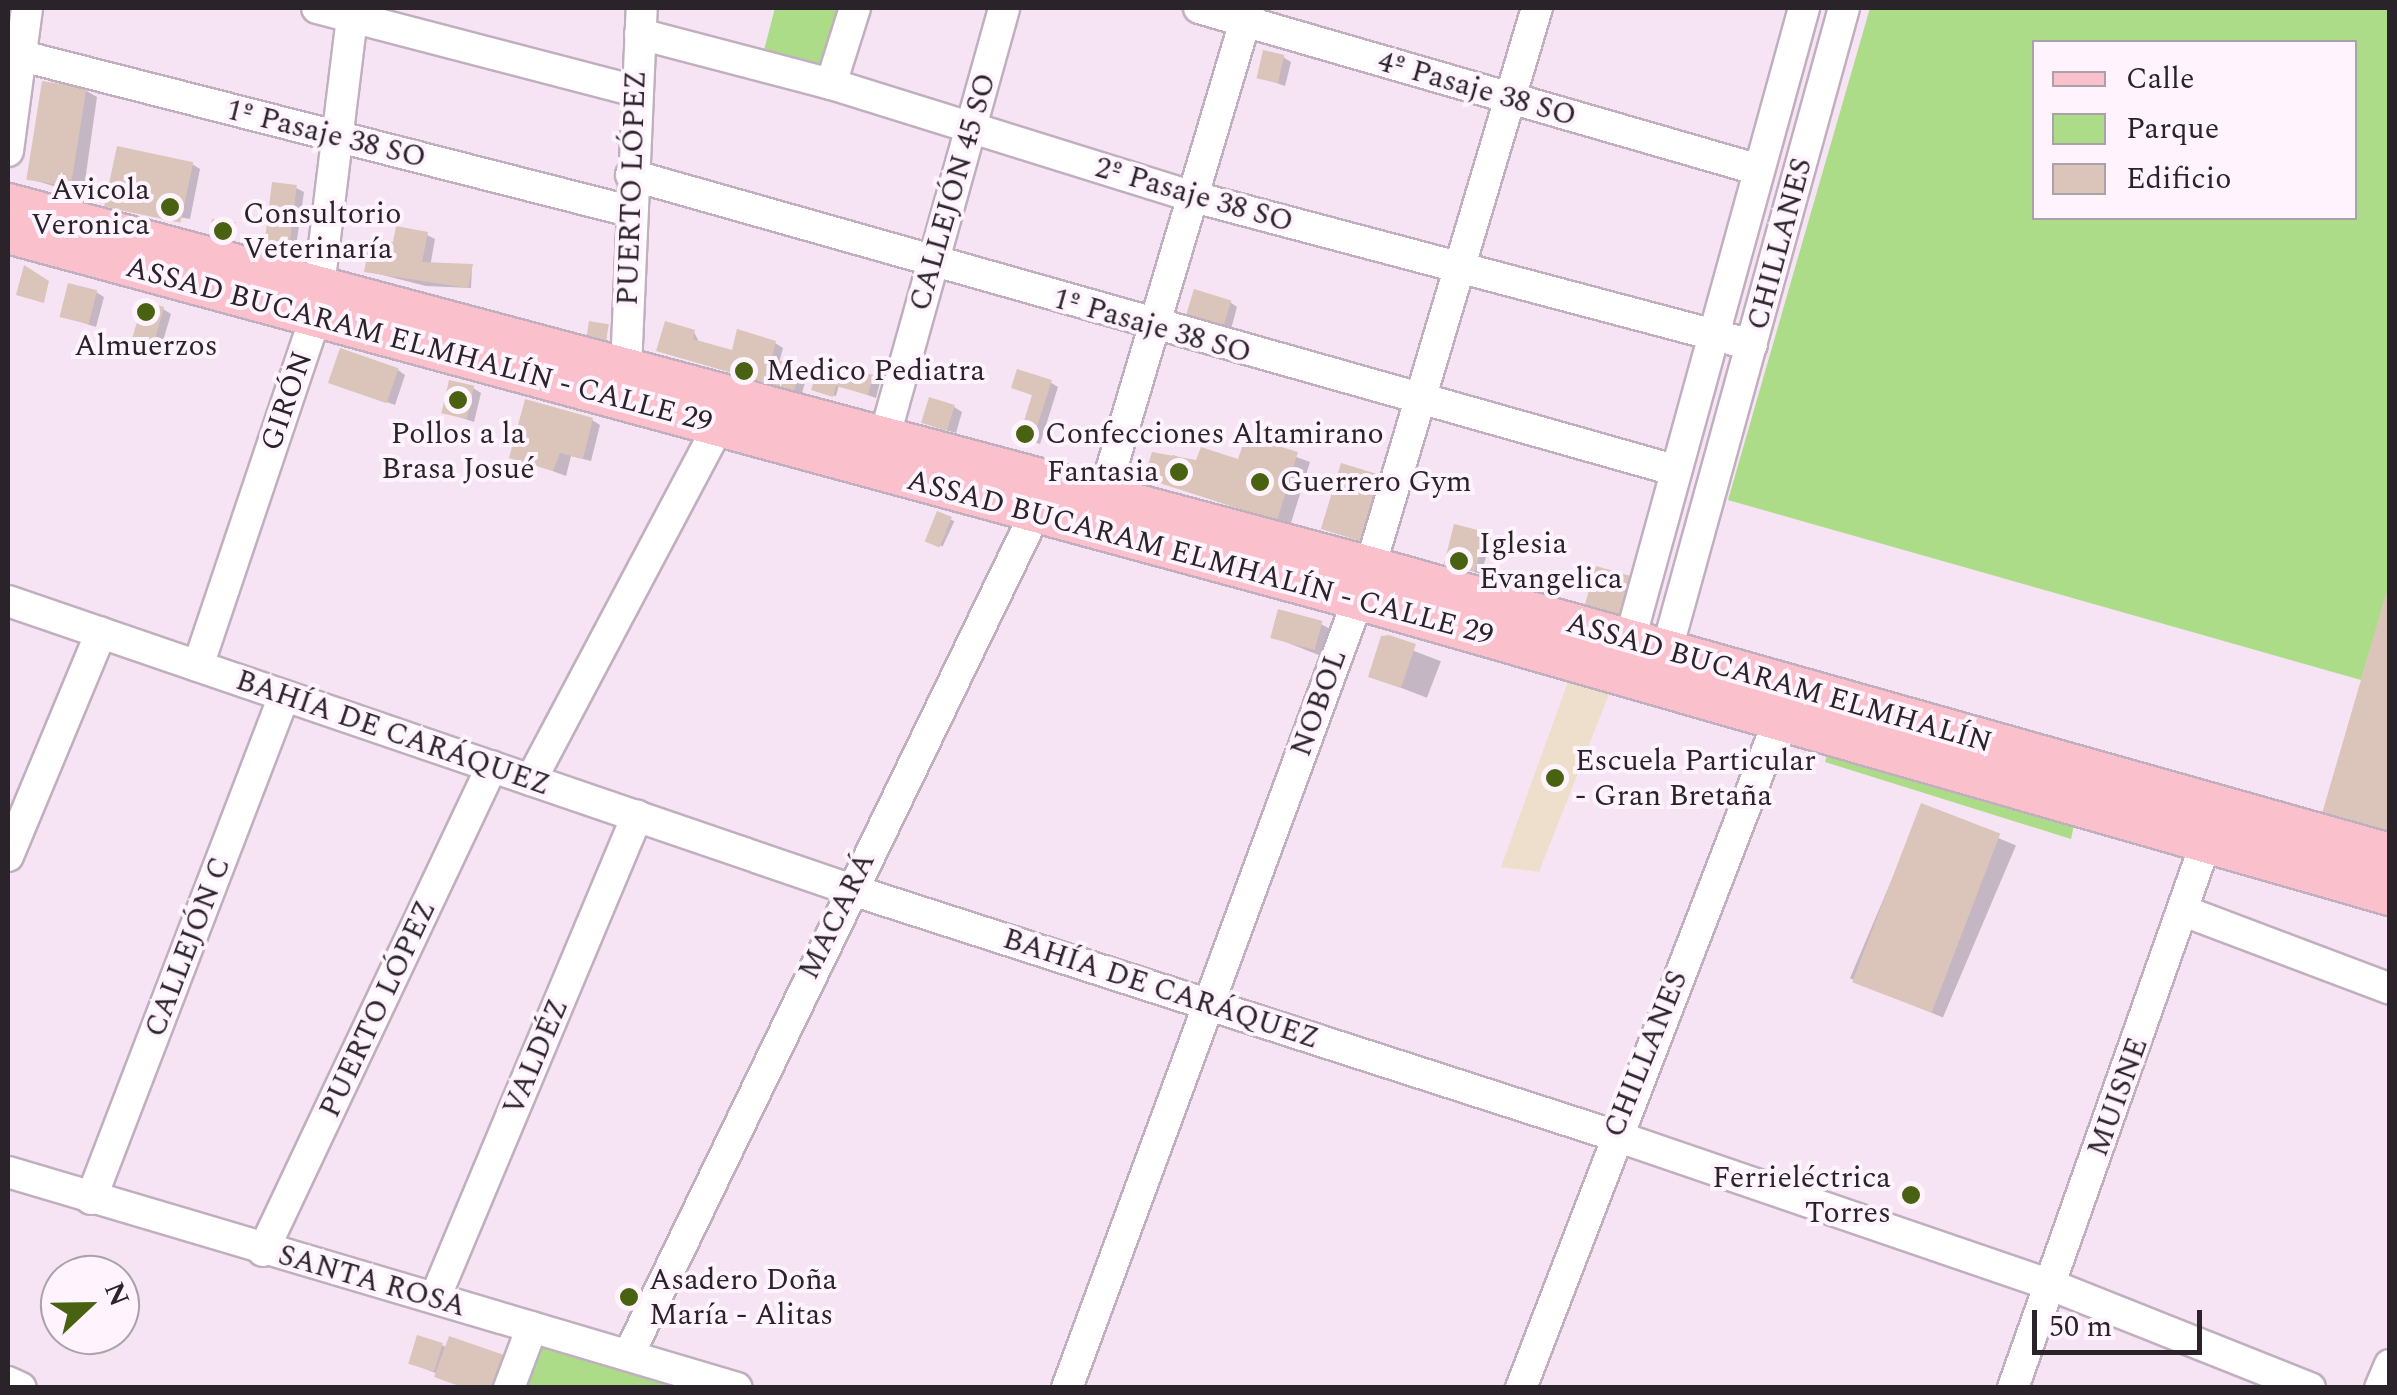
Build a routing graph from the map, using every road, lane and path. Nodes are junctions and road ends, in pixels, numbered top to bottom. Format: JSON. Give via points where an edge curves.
{"nodes":[{"id":1,"x":27,"y":8,"type":"edge"},
{"id":2,"x":317,"y":8,"type":"edge"},
{"id":3,"x":855,"y":8,"type":"edge"},
{"id":4,"x":1004,"y":8,"type":"edge"},
{"id":5,"x":1199,"y":8,"type":"edge"},
{"id":6,"x":1537,"y":8,"type":"edge"},
{"id":7,"x":1804,"y":8,"type":"edge"},
{"id":8,"x":1837,"y":9,"type":"edge"},
{"id":9,"x":353,"y":12,"type":"edge"},
{"id":10,"x":1247,"y":14,"type":"edge"},
{"id":11,"x":641,"y":21,"type":"edge"},
{"id":12,"x":22,"y":56,"type":"junction"},
{"id":13,"x":831,"y":84,"type":"junction"},
{"id":14,"x":635,"y":91,"type":"junction"},
{"id":15,"x":1509,"y":100,"type":"junction"},
{"id":16,"x":970,"y":129,"type":"junction"},
{"id":17,"x":340,"y":138,"type":"junction"},
{"id":18,"x":8,"y":151,"type":"edge"},
{"id":19,"x":1756,"y":169,"type":"junction"},
{"id":20,"x":631,"y":175,"type":"junction"},
{"id":21,"x":1194,"y":197,"type":"junction"},
{"id":22,"x":8,"y":204,"type":"edge"},
{"id":23,"x":629,"y":211,"type":"junction"},
{"id":24,"x":8,"y":234,"type":"edge"},
{"id":25,"x":933,"y":262,"type":"junction"},
{"id":26,"x":1456,"y":268,"type":"junction"},
{"id":27,"x":317,"y":303,"type":"junction"},
{"id":28,"x":1157,"y":328,"type":"junction"},
{"id":29,"x":1713,"y":334,"type":"junction"},
{"id":30,"x":1752,"y":346,"type":"junction"},
{"id":31,"x":626,"y":368,"type":"junction"},
{"id":32,"x":1417,"y":399,"type":"junction"},
{"id":33,"x":719,"y":426,"type":"junction"},
{"id":34,"x":885,"y":435,"type":"junction"},
{"id":35,"x":1674,"y":470,"type":"junction"},
{"id":36,"x":1043,"y":496,"type":"junction"},
{"id":37,"x":1099,"y":510,"type":"junction"},
{"id":38,"x":1364,"y":583,"type":"junction"},
{"id":39,"x":8,"y":601,"type":"edge"},
{"id":40,"x":102,"y":633,"type":"junction"},
{"id":41,"x":1647,"y":648,"type":"junction"},
{"id":42,"x":198,"y":666,"type":"junction"},
{"id":43,"x":284,"y":696,"type":"junction"},
{"id":44,"x":1778,"y":722,"type":"junction"},
{"id":45,"x":492,"y":766,"type":"junction"},
{"id":46,"x":531,"y":780,"type":"junction"},
{"id":47,"x":2218,"y":804,"type":"junction"},
{"id":48,"x":638,"y":816,"type":"junction"},
{"id":49,"x":2207,"y":844,"type":"junction"},
{"id":50,"x":2390,"y":854,"type":"edge"},
{"id":51,"x":8,"y":856,"type":"edge"},
{"id":52,"x":2390,"y":865,"type":"edge"},
{"id":53,"x":2390,"y":883,"type":"edge"},
{"id":54,"x":849,"y":888,"type":"junction"},
{"id":55,"x":2390,"y":894,"type":"edge"},
{"id":56,"x":2184,"y":911,"type":"junction"},
{"id":57,"x":2390,"y":990,"type":"edge"},
{"id":58,"x":1210,"y":1004,"type":"junction"},
{"id":59,"x":1613,"y":1135,"type":"junction"},
{"id":60,"x":8,"y":1172,"type":"edge"},
{"id":61,"x":92,"y":1199,"type":"junction"},
{"id":62,"x":264,"y":1251,"type":"junction"},
{"id":63,"x":2051,"y":1285,"type":"junction"},
{"id":64,"x":435,"y":1298,"type":"junction"},
{"id":65,"x":532,"y":1327,"type":"junction"},
{"id":66,"x":630,"y":1354,"type":"junction"},
{"id":67,"x":2390,"y":1365,"type":"edge"},
{"id":68,"x":8,"y":1382,"type":"edge"},
{"id":69,"x":701,"y":1383,"type":"edge"},
{"id":70,"x":21,"y":1388,"type":"edge"},
{"id":71,"x":509,"y":1388,"type":"edge"},
{"id":72,"x":737,"y":1388,"type":"edge"},
{"id":73,"x":1067,"y":1388,"type":"edge"},
{"id":74,"x":1522,"y":1388,"type":"edge"},
{"id":75,"x":2013,"y":1388,"type":"edge"},
{"id":76,"x":2310,"y":1388,"type":"edge"},
{"id":77,"x":2380,"y":1388,"type":"edge"}],
"edges":[{"from":1,"to":12,"type":"street"},
{"from":2,"to":9,"type":"street"},
{"from":3,"to":13,"type":"street"},
{"from":4,"to":16,"type":"street","name":"CALLEJÓN 45 SO"},
{"from":5,"to":10,"type":"street","name":"4º Pasaje 38 SO"},
{"from":6,"to":15,"type":"street","name":"NOBOL"},
{"from":7,"to":19,"type":"street","name":"CHILLANES"},
{"from":8,"to":30,"type":"street","name":"CHILLANES"},
{"from":9,"to":14,"type":"street"},
{"from":9,"to":17,"type":"street","name":"GIRÓN"},
{"from":10,"to":15,"type":"street","name":"4º Pasaje 38 SO"},
{"from":10,"to":21,"type":"street"},
{"from":11,"to":13,"type":"street","name":"2º Pasaje 38 SO"},
{"from":11,"to":14,"type":"street","name":"PUERTO LÓPEZ"},
{"from":12,"to":17,"type":"street","name":"1º Pasaje 38 SO"},
{"from":12,"to":18,"type":"street"},
{"from":13,"to":16,"type":"street","name":"2º Pasaje 38 SO"},
{"from":14,"to":20,"type":"street","name":"PUERTO LÓPEZ"},
{"from":15,"to":19,"type":"street","name":"4º Pasaje 38 SO"},
{"from":15,"to":26,"type":"street","name":"NOBOL"},
{"from":16,"to":21,"type":"street","name":"2º Pasaje 38 SO"},
{"from":16,"to":25,"type":"street","name":"CALLEJÓN 45 SO"},
{"from":17,"to":23,"type":"street","name":"1º Pasaje 38 SO"},
{"from":17,"to":27,"type":"street","name":"GIRÓN"},
{"from":19,"to":29,"type":"street","name":"CHILLANES"},
{"from":20,"to":23,"type":"street","name":"PUERTO LÓPEZ"},
{"from":20,"to":25,"type":"street","name":"1º Pasaje 38 SO"},
{"from":21,"to":26,"type":"street","name":"2º Pasaje 38 SO"},
{"from":21,"to":28,"type":"street"},
{"from":22,"to":27,"type":"main road","name":"ASSAD BUCARAM ELMHALÍN"},
{"from":23,"to":31,"type":"street","name":"PUERTO LÓPEZ"},
{"from":24,"to":27,"type":"main road","name":"ASSAD BUCARAM ELMHALÍN - CALLE 29"},
{"from":25,"to":28,"type":"street","name":"1º Pasaje 38 SO"},
{"from":25,"to":34,"type":"street","name":"CALLEJÓN 45 SO"},
{"from":26,"to":29,"type":"street","name":"2º Pasaje 38 SO"},
{"from":26,"to":32,"type":"street","name":"NOBOL"},
{"from":27,"to":31,"type":"main road","name":"ASSAD BUCARAM ELMHALÍN"},
{"from":27,"to":33,"type":"main road","name":"ASSAD BUCARAM ELMHALÍN - CALLE 29"},
{"from":27,"to":42,"type":"street","name":"GIRÓN"},
{"from":28,"to":32,"type":"street","name":"1º Pasaje 38 SO"},
{"from":28,"to":37,"type":"street"},
{"from":29,"to":30,"type":"street","name":"2º Pasaje 38 SO"},
{"from":29,"to":35,"type":"street","name":"CHILLANES"},
{"from":30,"to":41,"type":"street","name":"CHILLANES"},
{"from":31,"to":34,"type":"main road","name":"ASSAD BUCARAM ELMHALÍN"},
{"from":32,"to":35,"type":"street","name":"1º Pasaje 38 SO"},
{"from":32,"to":38,"type":"street","name":"NOBOL"},
{"from":33,"to":36,"type":"main road","name":"ASSAD BUCARAM ELMHALÍN - CALLE 29"},
{"from":33,"to":46,"type":"street"},
{"from":34,"to":36,"type":"main road","name":"ASSAD BUCARAM ELMHALÍN"},
{"from":35,"to":41,"type":"street","name":"CHILLANES"},
{"from":36,"to":37,"type":"main road","name":"ASSAD BUCARAM ELMHALÍN"},
{"from":36,"to":54,"type":"street","name":"MACARÁ"},
{"from":37,"to":38,"type":"main road","name":"ASSAD BUCARAM ELMHALÍN"},
{"from":38,"to":41,"type":"main road","name":"ASSAD BUCARAM ELMHALÍN"},
{"from":38,"to":44,"type":"main road","name":"ASSAD BUCARAM ELMHALÍN - CALLE 29"},
{"from":38,"to":58,"type":"street","name":"NOBOL"},
{"from":39,"to":40,"type":"street","name":"BAHÍA DE CARÁQUEZ"},
{"from":40,"to":42,"type":"street","name":"BAHÍA DE CARÁQUEZ"},
{"from":40,"to":51,"type":"street"},
{"from":41,"to":47,"type":"main road","name":"ASSAD BUCARAM ELMHALÍN"},
{"from":42,"to":43,"type":"street","name":"BAHÍA DE CARÁQUEZ"},
{"from":43,"to":45,"type":"street","name":"BAHÍA DE CARÁQUEZ"},
{"from":43,"to":61,"type":"street","name":"CALLEJÓN C"},
{"from":44,"to":49,"type":"main road","name":"ASSAD BUCARAM ELMHALÍN - CALLE 29"},
{"from":44,"to":59,"type":"street","name":"CHILLANES"},
{"from":45,"to":46,"type":"street","name":"BAHÍA DE CARÁQUEZ"},
{"from":45,"to":62,"type":"street","name":"PUERTO LÓPEZ"},
{"from":46,"to":48,"type":"street","name":"BAHÍA DE CARÁQUEZ"},
{"from":47,"to":49,"type":"street","name":"MUISNE"},
{"from":47,"to":50,"type":"main road","name":"ASSAD BUCARAM ELMHALÍN"},
{"from":47,"to":52,"type":"street","name":"ASSAD BUCARAM ELMHALÍN","via":[[2245,824]]},
{"from":48,"to":54,"type":"street","name":"BAHÍA DE CARÁQUEZ"},
{"from":48,"to":64,"type":"street","name":"VALDÉZ"},
{"from":49,"to":53,"type":"street","via":[[2240,840]]},
{"from":49,"to":55,"type":"main road","name":"ASSAD BUCARAM ELMHALÍN - CALLE 29"},
{"from":49,"to":56,"type":"street","name":"MUISNE"},
{"from":54,"to":58,"type":"street","name":"BAHÍA DE CARÁQUEZ"},
{"from":54,"to":66,"type":"street","name":"MACARÁ"},
{"from":56,"to":57,"type":"street"},
{"from":56,"to":63,"type":"street","name":"MUISNE"},
{"from":58,"to":59,"type":"street","name":"BAHÍA DE CARÁQUEZ"},
{"from":58,"to":73,"type":"street","name":"NOBOL"},
{"from":59,"to":63,"type":"street","name":"BAHÍA DE CARÁQUEZ"},
{"from":59,"to":74,"type":"street","name":"CHILLANES"},
{"from":60,"to":61,"type":"street","name":"SANTA ROSA"},
{"from":61,"to":62,"type":"street","name":"SANTA ROSA"},
{"from":62,"to":64,"type":"street","name":"SANTA ROSA"},
{"from":63,"to":75,"type":"street","name":"MUISNE"},
{"from":63,"to":76,"type":"street","name":"BAHÍA DE CARÁQUEZ"},
{"from":64,"to":65,"type":"street","name":"SANTA ROSA"},
{"from":65,"to":66,"type":"street","name":"SANTA ROSA"},
{"from":65,"to":71,"type":"street"},
{"from":66,"to":69,"type":"street","name":"SANTA ROSA"},
{"from":67,"to":77,"type":"street"},
{"from":68,"to":70,"type":"street"},
{"from":69,"to":72,"type":"street","name":"SANTA ROSA"}]}
